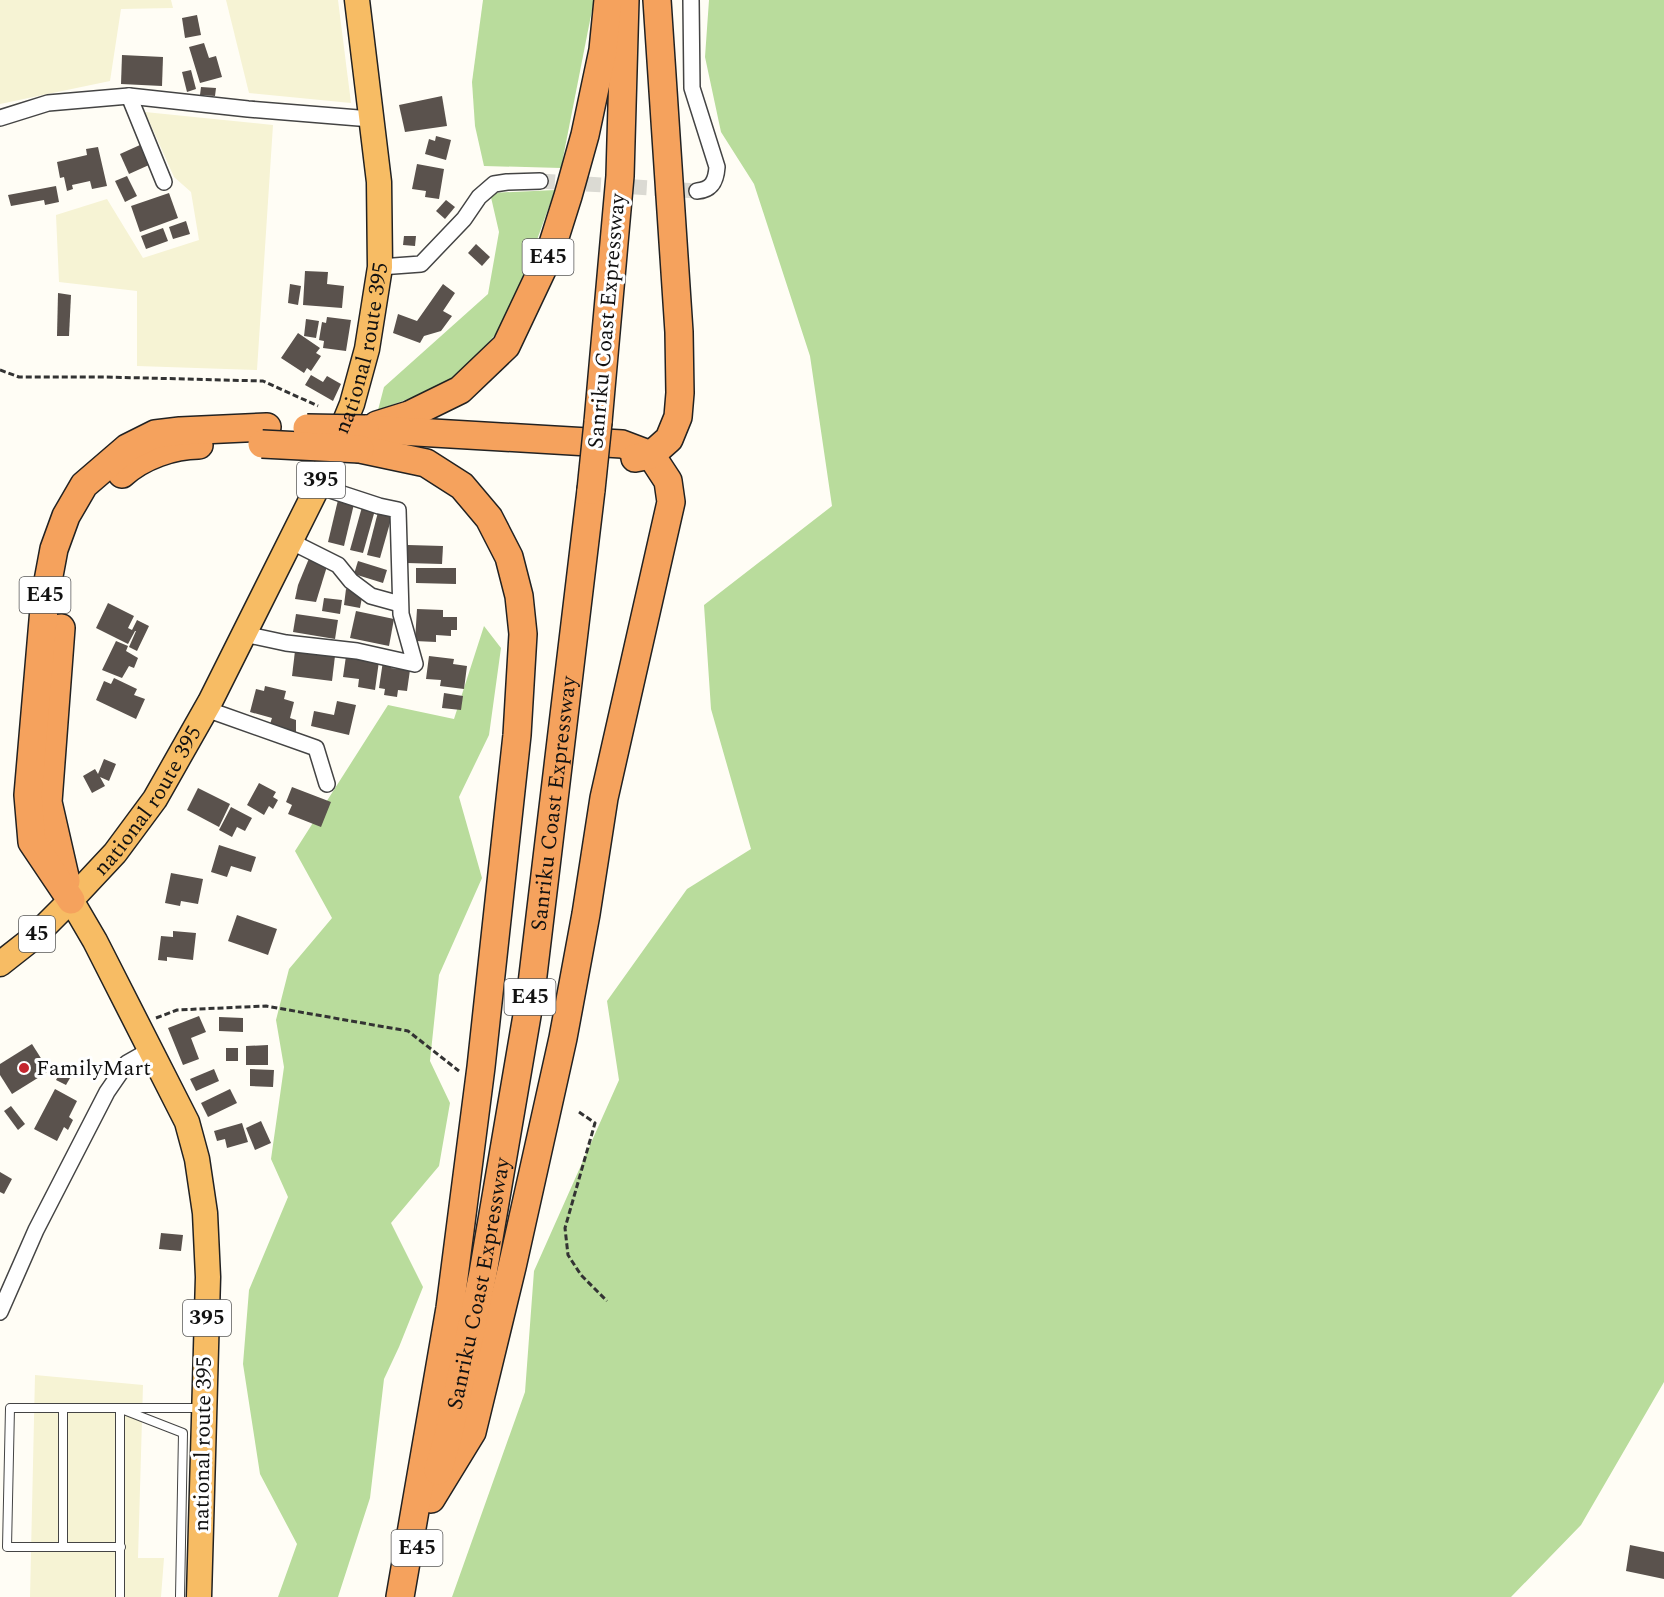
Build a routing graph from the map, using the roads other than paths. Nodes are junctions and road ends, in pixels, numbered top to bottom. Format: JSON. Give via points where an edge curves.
{"nodes":[{"id":1,"x":357,"y":0,"type":"edge"},
{"id":2,"x":608,"y":0,"type":"edge"},
{"id":3,"x":625,"y":0,"type":"edge"},
{"id":4,"x":657,"y":0,"type":"edge"},
{"id":5,"x":691,"y":0,"type":"edge"},
{"id":6,"x":129,"y":96,"type":"junction"},
{"id":7,"x":0,"y":118,"type":"edge"},
{"id":8,"x":371,"y":119,"type":"junction"},
{"id":9,"x":540,"y":181,"type":"tunnel mouth"},
{"id":10,"x":164,"y":182,"type":"dead end"},
{"id":11,"x":697,"y":191,"type":"dead end"},
{"id":12,"x":380,"y":267,"type":"junction"},
{"id":13,"x":362,"y":439,"type":"junction"},
{"id":14,"x":651,"y":454,"type":"junction"},
{"id":15,"x":318,"y":486,"type":"junction"},
{"id":16,"x":290,"y":541,"type":"junction"},
{"id":17,"x":400,"y":604,"type":"junction"},
{"id":18,"x":244,"y":634,"type":"junction"},
{"id":19,"x":206,"y":709,"type":"junction"},
{"id":20,"x":327,"y":784,"type":"dead end"},
{"id":21,"x":71,"y":900,"type":"junction"},
{"id":22,"x":0,"y":964,"type":"edge"},
{"id":23,"x":150,"y":1050,"type":"junction"},
{"id":24,"x":0,"y":1312,"type":"edge"},
{"id":25,"x":63,"y":1408,"type":"junction"},
{"id":26,"x":120,"y":1408,"type":"junction"},
{"id":27,"x":204,"y":1408,"type":"junction"},
{"id":28,"x":431,"y":1498,"type":"junction"},
{"id":29,"x":63,"y":1547,"type":"junction"},
{"id":30,"x":121,"y":1547,"type":"junction"},
{"id":31,"x":120,"y":1597,"type":"edge"},
{"id":32,"x":180,"y":1597,"type":"edge"},
{"id":33,"x":200,"y":1597,"type":"edge"},
{"id":34,"x":402,"y":1597,"type":"edge"}],
"edges":[{"from":1,"to":8,"type":"highway","name":"national route 395","number":"395"},
{"from":2,"to":13,"type":"highway","number":"E45","via":[[603,50],[568,196],[550,253],[506,346],[460,390]]},
{"from":3,"to":28,"type":"highway","name":"Sanriku Coast Expressway","number":"E45","bridge":true,"via":[[620,176],[598,423],[531,992],[483,1273]]},
{"from":4,"to":14,"type":"highway","via":[[680,332],[680,393],[678,417],[669,439]]},
{"from":5,"to":11,"type":"street","via":[[692,88],[717,167],[712,185]]},
{"from":6,"to":7,"type":"street","via":[[48,103]]},
{"from":6,"to":8,"type":"street"},
{"from":6,"to":10,"type":"street"},
{"from":8,"to":12,"type":"highway","name":"national route 395","number":"395","via":[[379,182]]},
{"from":9,"to":12,"type":"street","via":[[494,184],[421,264]]},
{"from":12,"to":15,"type":"highway","name":"national route 395","number":"395","via":[[367,349],[352,404]]},
{"from":13,"to":14,"type":"highway","via":[[622,444]]},
{"from":13,"to":21,"type":"highway","number":"E45","bridge":true,"via":[[180,431],[155,434],[128,447],[84,485],[66,516],[54,549],[45,597],[28,795],[32,842]]},
{"from":13,"to":34,"type":"highway","via":[[426,464],[462,486],[489,518],[509,557],[523,634],[515,759],[479,1078],[450,1308]]},
{"from":14,"to":28,"type":"highway","via":[[668,481],[671,502],[604,798],[563,1038],[472,1432]]},
{"from":15,"to":16,"type":"highway","name":"national route 395","number":"395"},
{"from":15,"to":17,"type":"street","via":[[398,510]]},
{"from":16,"to":17,"type":"street","via":[[338,565],[371,596]]},
{"from":16,"to":18,"type":"highway","name":"national route 395","number":"395"},
{"from":17,"to":18,"type":"street","via":[[415,664]]},
{"from":18,"to":19,"type":"highway","name":"national route 395","number":"395"},
{"from":19,"to":20,"type":"street","via":[[316,748]]},
{"from":19,"to":21,"type":"highway","name":"national route 395","number":"395","via":[[155,799],[115,853]]},
{"from":21,"to":22,"type":"highway","number":"45"},
{"from":21,"to":23,"type":"highway","name":"national route 395","number":"395"},
{"from":23,"to":24,"type":"street","via":[[127,1063],[107,1092],[36,1230]]},
{"from":23,"to":27,"type":"highway","name":"national route 395","number":"395","via":[[187,1122],[197,1159],[208,1277]]},
{"from":25,"to":26,"type":"lane"},
{"from":25,"to":29,"type":"lane"},
{"from":25,"to":29,"type":"lane","via":[[10,1408],[7,1547]]},
{"from":26,"to":27,"type":"lane"},
{"from":26,"to":30,"type":"lane"},
{"from":26,"to":32,"type":"lane","via":[[183,1433]]},
{"from":27,"to":33,"type":"highway","name":"national route 395","number":"395"},
{"from":28,"to":34,"type":"highway","name":"Sanriku Coast Expressway","number":"E45"},
{"from":29,"to":30,"type":"lane"},
{"from":30,"to":31,"type":"lane"}]}
